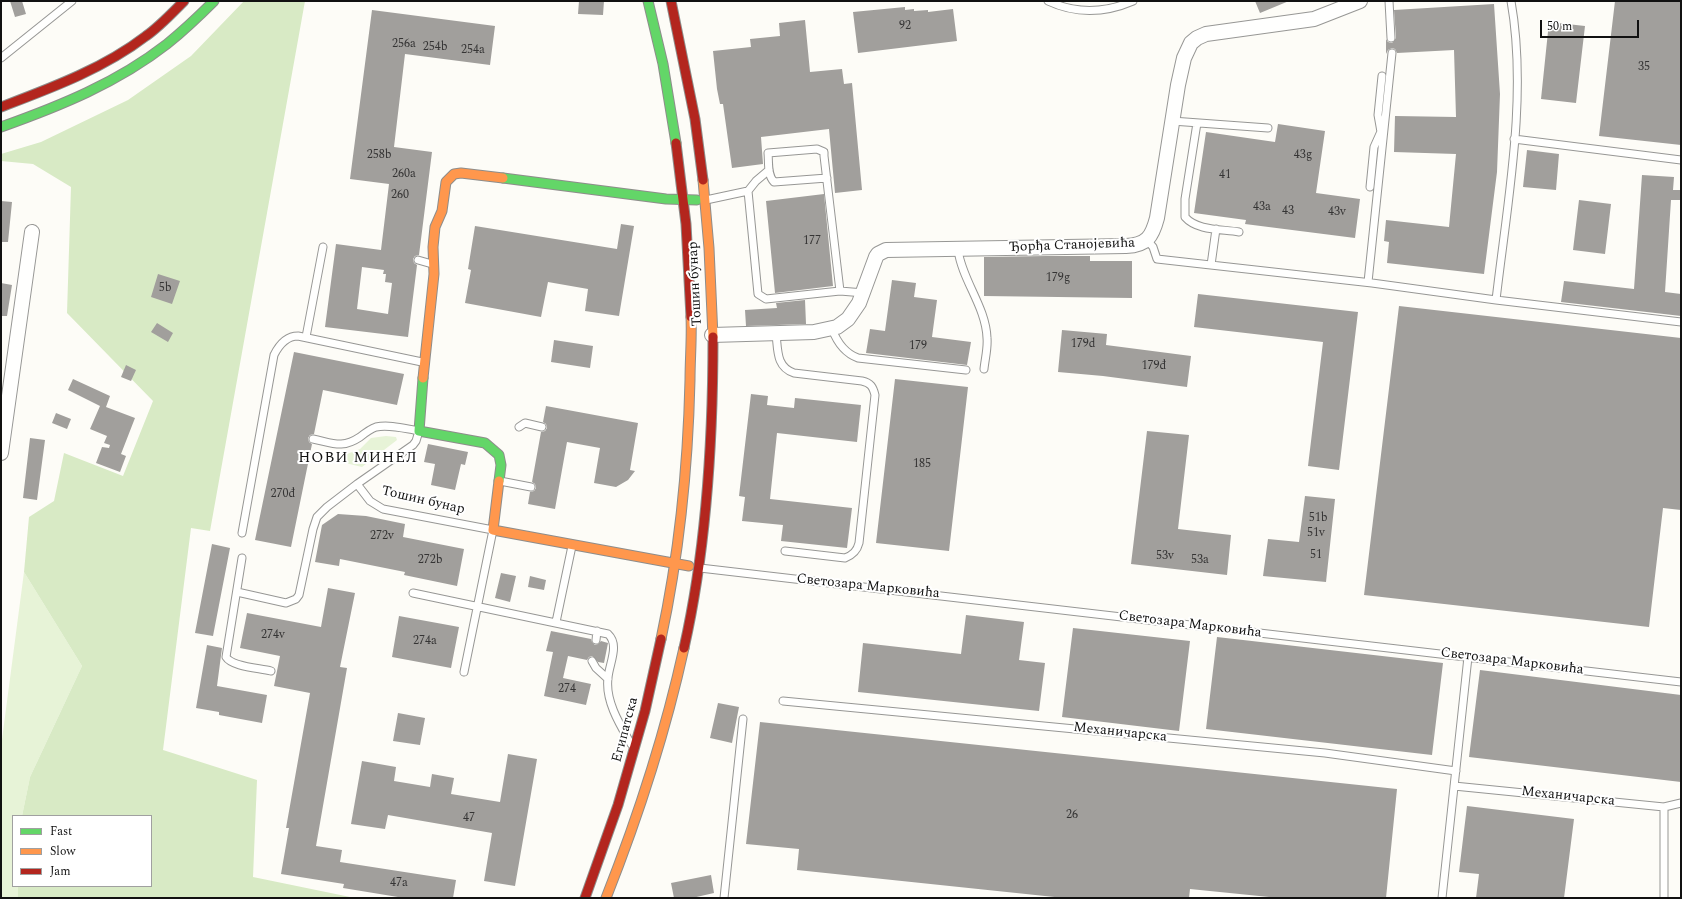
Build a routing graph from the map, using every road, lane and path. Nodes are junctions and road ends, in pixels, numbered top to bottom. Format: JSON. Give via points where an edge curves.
{"nodes":[{"id":1,"x":72,"y":1,"type":"edge"},
{"id":2,"x":184,"y":1,"type":"edge"},
{"id":3,"x":214,"y":1,"type":"edge"},
{"id":4,"x":648,"y":1,"type":"edge"},
{"id":5,"x":672,"y":1,"type":"edge"},
{"id":6,"x":1048,"y":1,"type":"edge"},
{"id":7,"x":1133,"y":1,"type":"edge"},
{"id":8,"x":1360,"y":1,"type":"edge"},
{"id":9,"x":1389,"y":1,"type":"edge"},
{"id":10,"x":1511,"y":1,"type":"edge"},
{"id":11,"x":1391,"y":38,"type":"dead end"},
{"id":12,"x":1392,"y":53,"type":"dead end"},
{"id":13,"x":1,"y":58,"type":"edge"},
{"id":14,"x":1382,"y":76,"type":"dead end"},
{"id":15,"x":1,"y":107,"type":"edge"},
{"id":16,"x":1386,"y":119,"type":"junction"},
{"id":17,"x":1172,"y":121,"type":"junction"},
{"id":18,"x":1197,"y":123,"type":"junction"},
{"id":19,"x":1,"y":127,"type":"edge"},
{"id":20,"x":1268,"y":128,"type":"dead end"},
{"id":21,"x":1381,"y":132,"type":"junction"},
{"id":22,"x":1514,"y":140,"type":"junction"},
{"id":23,"x":1383,"y":146,"type":"junction"},
{"id":24,"x":1681,"y":160,"type":"edge"},
{"id":25,"x":769,"y":170,"type":"junction"},
{"id":26,"x":827,"y":178,"type":"junction"},
{"id":27,"x":1370,"y":187,"type":"dead end"},
{"id":28,"x":748,"y":191,"type":"junction"},
{"id":29,"x":704,"y":200,"type":"junction"},
{"id":30,"x":684,"y":201,"type":"junction"},
{"id":31,"x":1216,"y":229,"type":"junction"},
{"id":32,"x":32,"y":232,"type":"dead end"},
{"id":33,"x":1239,"y":232,"type":"dead end"},
{"id":34,"x":1147,"y":240,"type":"junction"},
{"id":35,"x":323,"y":247,"type":"dead end"},
{"id":36,"x":958,"y":250,"type":"junction"},
{"id":37,"x":418,"y":260,"type":"dead end"},
{"id":38,"x":434,"y":264,"type":"junction"},
{"id":39,"x":1211,"y":265,"type":"junction"},
{"id":40,"x":1368,"y":282,"type":"junction"},
{"id":41,"x":840,"y":291,"type":"junction"},
{"id":42,"x":864,"y":293,"type":"junction"},
{"id":43,"x":1496,"y":300,"type":"junction"},
{"id":44,"x":1681,"y":322,"type":"edge"},
{"id":45,"x":832,"y":329,"type":"junction"},
{"id":46,"x":776,"y":334,"type":"junction"},
{"id":47,"x":712,"y":335,"type":"junction"},
{"id":48,"x":306,"y":337,"type":"junction"},
{"id":49,"x":424,"y":362,"type":"junction"},
{"id":50,"x":984,"y":369,"type":"dead end"},
{"id":51,"x":966,"y":370,"type":"dead end"},
{"id":52,"x":5,"y":391,"type":"edge"},
{"id":53,"x":519,"y":427,"type":"dead end"},
{"id":54,"x":542,"y":427,"type":"dead end"},
{"id":55,"x":419,"y":431,"type":"junction"},
{"id":56,"x":313,"y":439,"type":"dead end"},
{"id":57,"x":1,"y":453,"type":"edge"},
{"id":58,"x":500,"y":480,"type":"junction"},
{"id":59,"x":357,"y":484,"type":"junction"},
{"id":60,"x":531,"y":487,"type":"dead end"},
{"id":61,"x":493,"y":530,"type":"junction"},
{"id":62,"x":242,"y":533,"type":"dead end"},
{"id":63,"x":572,"y":545,"type":"junction"},
{"id":64,"x":785,"y":551,"type":"dead end"},
{"id":65,"x":242,"y":558,"type":"dead end"},
{"id":66,"x":675,"y":564,"type":"junction"},
{"id":67,"x":699,"y":568,"type":"junction"},
{"id":68,"x":237,"y":592,"type":"junction"},
{"id":69,"x":414,"y":593,"type":"dead end"},
{"id":70,"x":477,"y":606,"type":"junction"},
{"id":71,"x":556,"y":622,"type":"junction"},
{"id":72,"x":597,"y":631,"type":"junction"},
{"id":73,"x":596,"y":640,"type":"dead end"},
{"id":74,"x":1468,"y":657,"type":"junction"},
{"id":75,"x":592,"y":661,"type":"dead end"},
{"id":76,"x":272,"y":670,"type":"dead end"},
{"id":77,"x":464,"y":672,"type":"dead end"},
{"id":78,"x":608,"y":679,"type":"junction"},
{"id":79,"x":1681,"y":682,"type":"edge"},
{"id":80,"x":783,"y":701,"type":"dead end"},
{"id":81,"x":743,"y":719,"type":"dead end"},
{"id":82,"x":636,"y":750,"type":"junction"},
{"id":83,"x":1456,"y":771,"type":"junction"},
{"id":84,"x":1454,"y":786,"type":"junction"},
{"id":85,"x":1681,"y":803,"type":"edge"},
{"id":86,"x":1664,"y":807,"type":"junction"},
{"id":87,"x":585,"y":898,"type":"edge"},
{"id":88,"x":606,"y":898,"type":"edge"},
{"id":89,"x":724,"y":898,"type":"edge"},
{"id":90,"x":1442,"y":898,"type":"edge"},
{"id":91,"x":1664,"y":898,"type":"edge"}],
"edges":[{"from":1,"to":13,"type":"lane"},
{"from":2,"to":15,"type":"main road","via":[[156,28],[117,55],[35,94]]},
{"from":3,"to":19,"type":"main road","via":[[169,43],[113,81],[57,108]]},
{"from":4,"to":30,"type":"main road","name":"Тошин бунар","via":[[666,80]]},
{"from":5,"to":29,"type":"main road","name":"Тошин бунар","via":[[690,87],[701,159]]},
{"from":6,"to":7,"type":"lane","via":[[1070,9],[1091,11],[1113,8]]},
{"from":8,"to":17,"type":"street","name":"Ђорђа Станојевића","via":[[1314,19],[1206,34],[1197,38],[1191,43],[1184,58]]},
{"from":9,"to":11,"type":"lane"},
{"from":10,"to":22,"type":"lane","via":[[1518,78]]},
{"from":12,"to":16,"type":"lane"},
{"from":14,"to":21,"type":"lane","via":[[1378,115]]},
{"from":16,"to":21,"type":"lane"},
{"from":16,"to":23,"type":"lane"},
{"from":17,"to":18,"type":"lane"},
{"from":17,"to":34,"type":"street","name":"Ђорђа Станојевића","via":[[1157,218],[1154,230]]},
{"from":18,"to":20,"type":"lane"},
{"from":18,"to":31,"type":"lane","via":[[1185,199],[1185,217],[1198,226]]},
{"from":21,"to":23,"type":"lane"},
{"from":21,"to":27,"type":"lane","via":[[1374,147]]},
{"from":22,"to":24,"type":"lane"},
{"from":22,"to":43,"type":"lane"},
{"from":23,"to":40,"type":"lane"},
{"from":25,"to":26,"type":"lane","via":[[774,182]]},
{"from":25,"to":26,"type":"lane","via":[[768,153],[817,149],[824,152]]},
{"from":25,"to":28,"type":"lane","via":[[756,180]]},
{"from":26,"to":41,"type":"lane"},
{"from":28,"to":29,"type":"lane"},
{"from":28,"to":41,"type":"lane","via":[[757,290],[760,296],[766,299]]},
{"from":29,"to":30,"type":"main road"},
{"from":29,"to":47,"type":"main road","name":"Тошин бунар"},
{"from":30,"to":38,"type":"main road","name":"Тошин бунар","via":[[457,173],[451,176],[445,187],[442,211],[435,227]]},
{"from":30,"to":66,"type":"main road","name":"Тошин бунар","via":[[692,303],[692,379],[681,526]]},
{"from":31,"to":33,"type":"lane"},
{"from":31,"to":39,"type":"lane"},
{"from":32,"to":52,"type":"street"},
{"from":34,"to":36,"type":"street","name":"Ђорђа Станојевића","via":[[1134,246]]},
{"from":34,"to":39,"type":"lane","via":[[1153,247],[1157,259]]},
{"from":35,"to":48,"type":"lane"},
{"from":36,"to":42,"type":"street","name":"Ђорђа Станојевића","via":[[886,250],[878,254]]},
{"from":36,"to":50,"type":"lane","via":[[985,325],[987,339]]},
{"from":37,"to":38,"type":"lane"},
{"from":38,"to":49,"type":"main road","name":"Тошин бунар"},
{"from":39,"to":40,"type":"lane"},
{"from":40,"to":43,"type":"lane"},
{"from":41,"to":42,"type":"lane"},
{"from":42,"to":45,"type":"street","name":"Ђорђа Станојевића","via":[[848,319]]},
{"from":43,"to":44,"type":"lane"},
{"from":45,"to":46,"type":"street","name":"Ђорђа Станојевића"},
{"from":45,"to":51,"type":"lane","via":[[837,340],[851,356]]},
{"from":46,"to":47,"type":"street","name":"Ђорђа Станојевића"},
{"from":46,"to":64,"type":"lane","via":[[779,358],[788,371],[862,380],[870,383],[875,395],[857,550],[845,558]]},
{"from":47,"to":67,"type":"main road","name":"Тошин бунар","via":[[710,466]]},
{"from":48,"to":49,"type":"lane"},
{"from":48,"to":62,"type":"lane","via":[[288,338],[274,355]]},
{"from":49,"to":55,"type":"main road","name":"Тошин бунар"},
{"from":52,"to":57,"type":"street"},
{"from":53,"to":54,"type":"lane","via":[[525,424]]},
{"from":55,"to":56,"type":"lane","via":[[379,427],[343,445]]},
{"from":55,"to":58,"type":"main road","via":[[481,442],[490,446],[500,460]]},
{"from":55,"to":59,"type":"lane","name":"Тошин бунар","via":[[413,445]]},
{"from":58,"to":60,"type":"lane"},
{"from":58,"to":61,"type":"main road"},
{"from":59,"to":61,"type":"lane","name":"Тошин бунар","via":[[370,502],[383,509]]},
{"from":59,"to":68,"type":"lane","name":"Тошин бунар","via":[[317,517],[301,589],[296,599],[286,603]]},
{"from":61,"to":63,"type":"main road","name":"Тошин бунар"},
{"from":61,"to":70,"type":"lane"},
{"from":63,"to":66,"type":"main road","name":"Тошин бунар"},
{"from":63,"to":71,"type":"lane"},
{"from":65,"to":68,"type":"lane"},
{"from":66,"to":67,"type":"main road"},
{"from":66,"to":82,"type":"main road","name":"Египатска","via":[[658,661]]},
{"from":67,"to":74,"type":"lane","name":"Светозара Марковића"},
{"from":67,"to":88,"type":"main road","via":[[665,729],[644,796]]},
{"from":68,"to":76,"type":"lane","via":[[226,658],[235,664]]},
{"from":69,"to":70,"type":"lane"},
{"from":70,"to":71,"type":"lane"},
{"from":70,"to":77,"type":"lane"},
{"from":71,"to":72,"type":"lane"},
{"from":72,"to":73,"type":"lane"},
{"from":72,"to":78,"type":"lane","via":[[608,634],[613,641]]},
{"from":74,"to":79,"type":"lane","name":"Светозара Марковића"},
{"from":74,"to":83,"type":"lane"},
{"from":75,"to":78,"type":"lane"},
{"from":78,"to":82,"type":"lane","via":[[614,714]]},
{"from":80,"to":83,"type":"lane","name":"Механичарска","via":[[1325,753]]},
{"from":81,"to":89,"type":"lane"},
{"from":82,"to":87,"type":"main road","name":"Египатска"},
{"from":83,"to":84,"type":"lane"},
{"from":84,"to":86,"type":"lane","name":"Механичарска"},
{"from":84,"to":90,"type":"lane"},
{"from":85,"to":86,"type":"lane","name":"Механичарска"},
{"from":86,"to":91,"type":"lane"}]}
